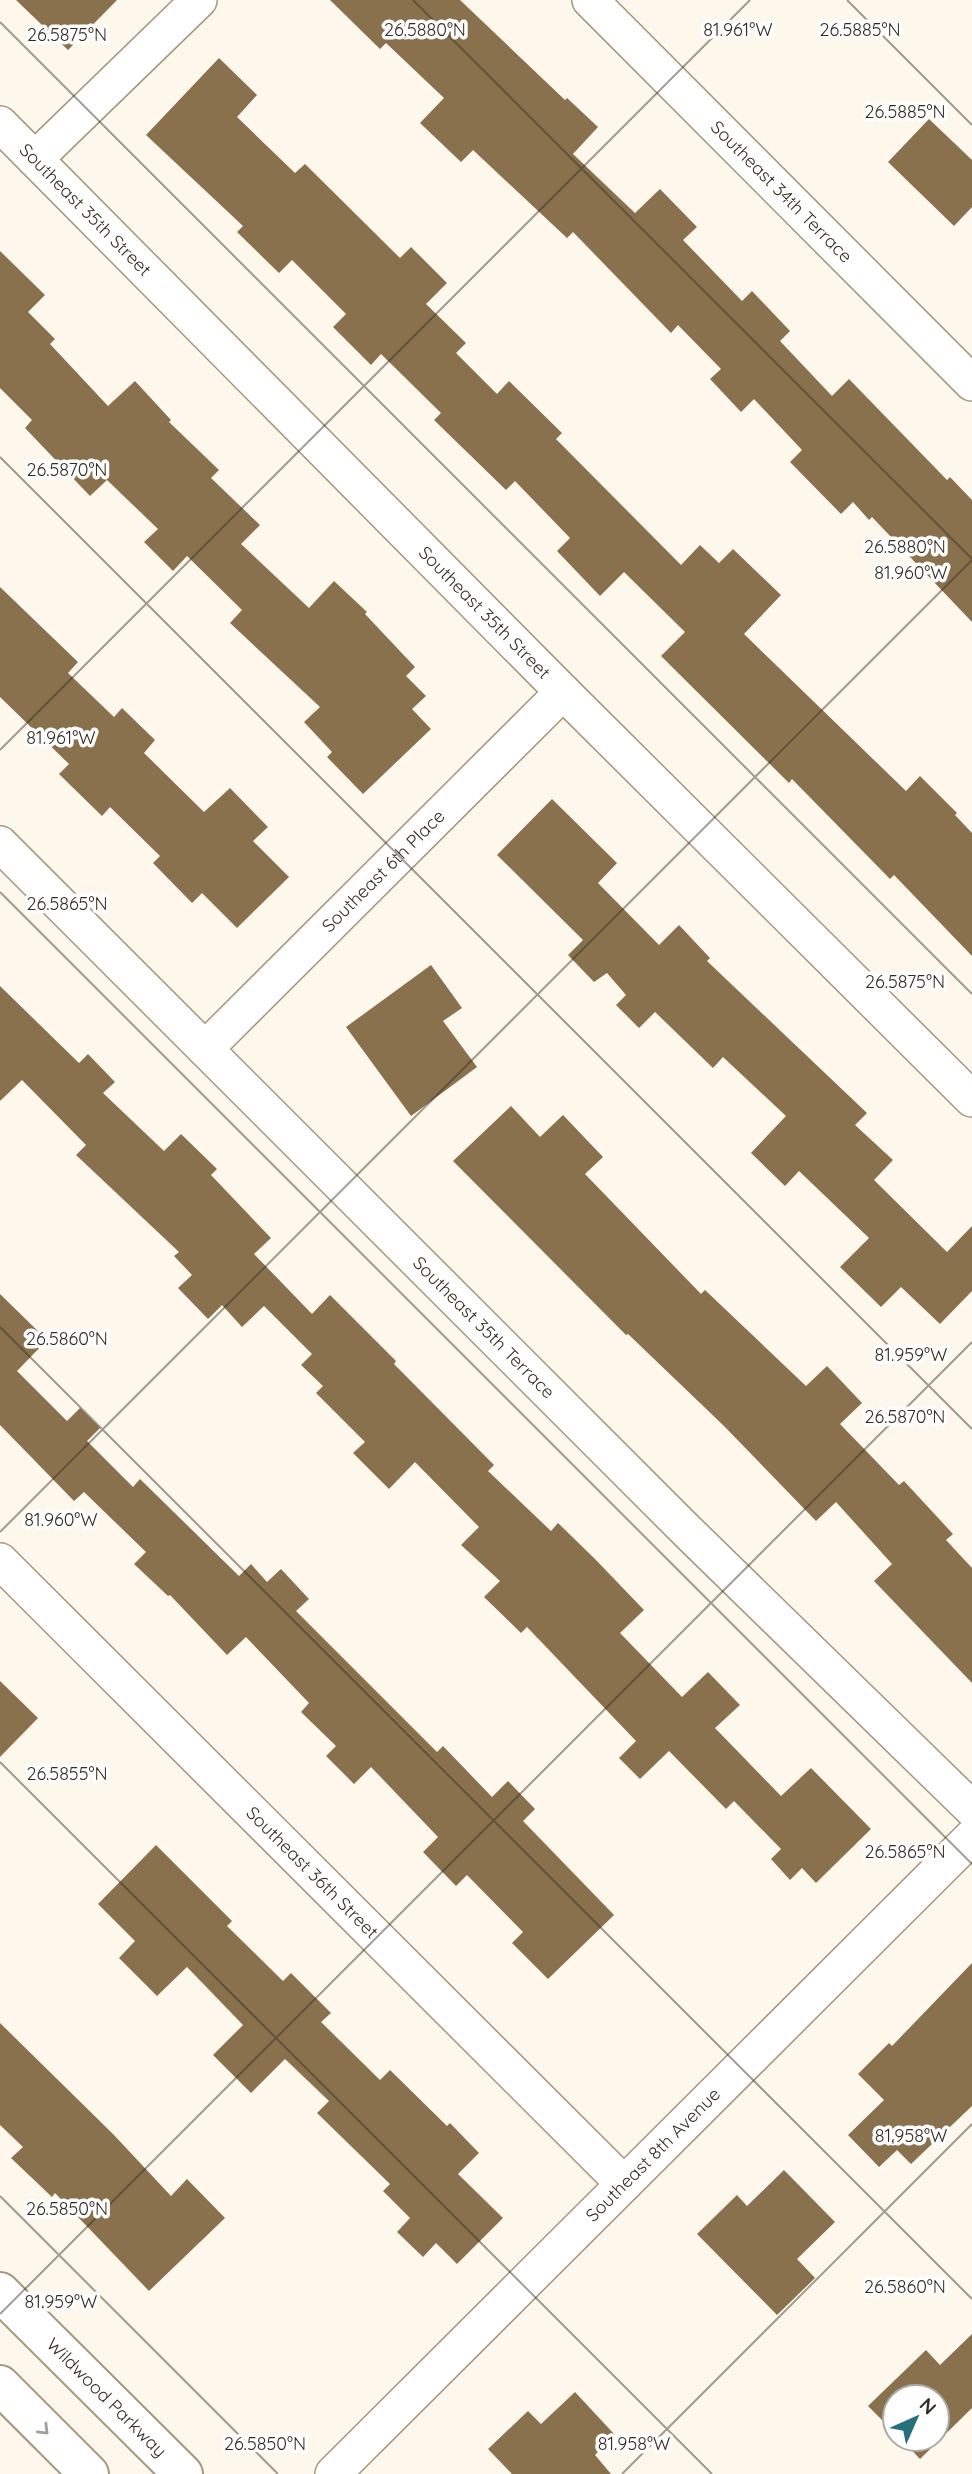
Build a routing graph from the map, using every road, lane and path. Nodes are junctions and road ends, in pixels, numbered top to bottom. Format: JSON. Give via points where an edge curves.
{"nodes":[{"id":1,"x":199,"y":0,"type":"edge"},
{"id":2,"x":590,"y":0,"type":"edge"},
{"id":3,"x":0,"y":124,"type":"edge"},
{"id":4,"x":35,"y":159,"type":"junction"},
{"id":5,"x":972,"y":383,"type":"edge"},
{"id":6,"x":563,"y":692,"type":"junction"},
{"id":7,"x":0,"y":844,"type":"edge"},
{"id":8,"x":205,"y":1049,"type":"junction"},
{"id":9,"x":972,"y":1099,"type":"edge"},
{"id":10,"x":0,"y":1561,"type":"edge"},
{"id":11,"x":972,"y":1810,"type":"edge"},
{"id":12,"x":972,"y":1837,"type":"edge"},
{"id":13,"x":624,"y":2185,"type":"junction"},
{"id":14,"x":0,"y":2291,"type":"edge"},
{"id":15,"x":0,"y":2385,"type":"edge"},
{"id":16,"x":89,"y":2474,"type":"edge"},
{"id":17,"x":183,"y":2474,"type":"edge"},
{"id":18,"x":333,"y":2474,"type":"edge"}],
"edges":[{"from":1,"to":4,"type":"street"},
{"from":2,"to":5,"type":"street","name":"Southeast 34th Terrace"},
{"from":3,"to":4,"type":"street","name":"Southeast 35th Street"},
{"from":4,"to":6,"type":"street","name":"Southeast 35th Street"},
{"from":6,"to":8,"type":"street","name":"Southeast 6th Place"},
{"from":6,"to":9,"type":"street","name":"Southeast 35th Street"},
{"from":7,"to":8,"type":"street","name":"Southeast 35th Terrace"},
{"from":8,"to":11,"type":"street","name":"Southeast 35th Terrace"},
{"from":10,"to":13,"type":"street","name":"Southeast 36th Street"},
{"from":12,"to":13,"type":"street","name":"Southeast 8th Avenue"},
{"from":13,"to":18,"type":"street","name":"Southeast 8th Avenue"},
{"from":14,"to":17,"type":"street","name":"Wildwood Parkway"},
{"from":15,"to":16,"type":"street","one_way":true}]}
